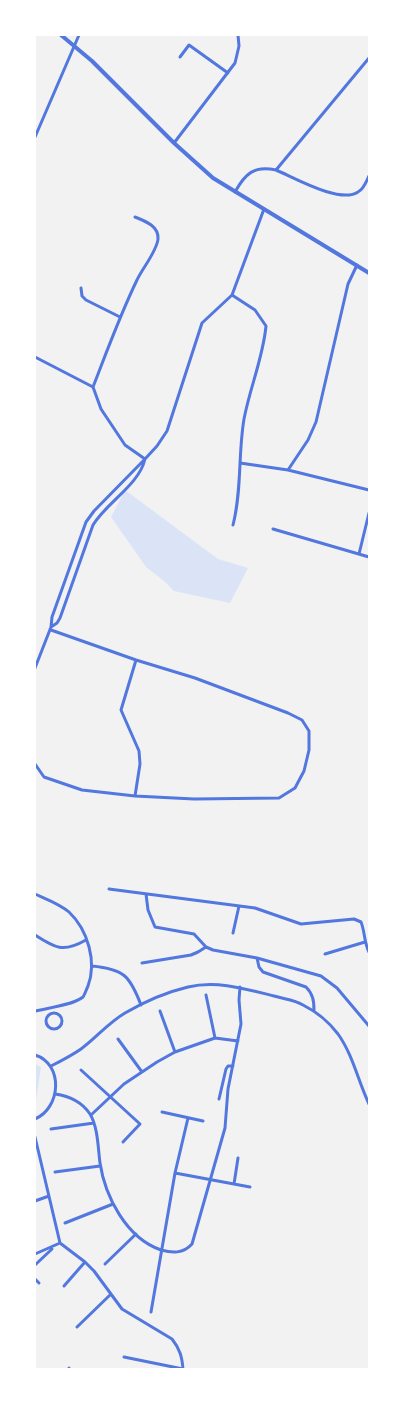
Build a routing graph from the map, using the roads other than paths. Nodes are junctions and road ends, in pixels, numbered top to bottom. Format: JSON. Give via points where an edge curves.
{"nodes":[{"id":1,"x":60,"y":35,"type":"edge"},
{"id":2,"x":79,"y":35,"type":"edge"},
{"id":3,"x":238,"y":35,"type":"edge"},
{"id":4,"x":75,"y":46,"type":"junction"},
{"id":5,"x":180,"y":57,"type":"dead end"},
{"id":6,"x":369,"y":58,"type":"edge"},
{"id":7,"x":228,"y":73,"type":"junction"},
{"id":8,"x":35,"y":137,"type":"edge"},
{"id":9,"x":174,"y":144,"type":"junction"},
{"id":10,"x":276,"y":170,"type":"junction"},
{"id":11,"x":369,"y":176,"type":"edge"},
{"id":12,"x":235,"y":192,"type":"junction"},
{"id":13,"x":264,"y":210,"type":"junction"},
{"id":14,"x":135,"y":217,"type":"dead end"},
{"id":15,"x":357,"y":266,"type":"junction"},
{"id":16,"x":369,"y":273,"type":"edge"},
{"id":17,"x":81,"y":288,"type":"dead end"},
{"id":18,"x":232,"y":295,"type":"junction"},
{"id":19,"x":120,"y":317,"type":"junction"},
{"id":20,"x":35,"y":357,"type":"edge"},
{"id":21,"x":93,"y":387,"type":"junction"},
{"id":22,"x":146,"y":459,"type":"junction"},
{"id":23,"x":240,"y":463,"type":"junction"},
{"id":24,"x":288,"y":470,"type":"junction"},
{"id":25,"x":369,"y":490,"type":"edge"},
{"id":26,"x":369,"y":513,"type":"edge"},
{"id":27,"x":233,"y":525,"type":"dead end"},
{"id":28,"x":273,"y":529,"type":"dead end"},
{"id":29,"x":359,"y":554,"type":"junction"},
{"id":30,"x":369,"y":557,"type":"edge"},
{"id":31,"x":51,"y":628,"type":"junction"},
{"id":32,"x":136,"y":660,"type":"junction"},
{"id":33,"x":35,"y":667,"type":"edge"},
{"id":34,"x":35,"y":764,"type":"edge"},
{"id":35,"x":135,"y":796,"type":"junction"},
{"id":36,"x":109,"y":889,"type":"dead end"},
{"id":37,"x":35,"y":894,"type":"edge"},
{"id":38,"x":146,"y":894,"type":"junction"},
{"id":39,"x":239,"y":906,"type":"junction"},
{"id":40,"x":234,"y":933,"type":"dead end"},
{"id":41,"x":35,"y":934,"type":"edge"},
{"id":42,"x":86,"y":940,"type":"junction"},
{"id":43,"x":365,"y":942,"type":"junction"},
{"id":44,"x":206,"y":947,"type":"junction"},
{"id":45,"x":369,"y":952,"type":"edge"},
{"id":46,"x":325,"y":954,"type":"dead end"},
{"id":47,"x":257,"y":958,"type":"junction"},
{"id":48,"x":142,"y":963,"type":"dead end"},
{"id":49,"x":92,"y":966,"type":"junction"},
{"id":50,"x":240,"y":987,"type":"junction"},
{"id":51,"x":206,"y":996,"type":"dead end"},
{"id":52,"x":141,"y":1005,"type":"junction"},
{"id":53,"x":49,"y":1008,"type":"junction"},
{"id":54,"x":35,"y":1011,"type":"edge"},
{"id":55,"x":160,"y":1011,"type":"dead end"},
{"id":56,"x":314,"y":1011,"type":"junction"},
{"id":57,"x":51,"y":1014,"type":"junction"},
{"id":58,"x":369,"y":1026,"type":"edge"},
{"id":59,"x":215,"y":1038,"type":"junction"},
{"id":60,"x":118,"y":1039,"type":"dead end"},
{"id":61,"x":238,"y":1041,"type":"junction"},
{"id":62,"x":175,"y":1052,"type":"junction"},
{"id":63,"x":35,"y":1055,"type":"edge"},
{"id":64,"x":51,"y":1066,"type":"junction"},
{"id":65,"x":233,"y":1066,"type":"junction"},
{"id":66,"x":81,"y":1070,"type":"dead end"},
{"id":67,"x":142,"y":1072,"type":"junction"},
{"id":68,"x":55,"y":1094,"type":"junction"},
{"id":69,"x":109,"y":1097,"type":"junction"},
{"id":70,"x":219,"y":1099,"type":"dead end"},
{"id":71,"x":369,"y":1104,"type":"edge"},
{"id":72,"x":162,"y":1112,"type":"dead end"},
{"id":73,"x":91,"y":1115,"type":"junction"},
{"id":74,"x":188,"y":1118,"type":"junction"},
{"id":75,"x":35,"y":1119,"type":"edge"},
{"id":76,"x":203,"y":1122,"type":"dead end"},
{"id":77,"x":94,"y":1123,"type":"junction"},
{"id":78,"x":51,"y":1129,"type":"dead end"},
{"id":79,"x":35,"y":1137,"type":"edge"},
{"id":80,"x":124,"y":1142,"type":"dead end"},
{"id":81,"x":36,"y":1145,"type":"edge"},
{"id":82,"x":238,"y":1158,"type":"dead end"},
{"id":83,"x":100,"y":1166,"type":"junction"},
{"id":84,"x":55,"y":1172,"type":"dead end"},
{"id":85,"x":175,"y":1173,"type":"junction"},
{"id":86,"x":211,"y":1180,"type":"junction"},
{"id":87,"x":234,"y":1184,"type":"junction"},
{"id":88,"x":250,"y":1187,"type":"dead end"},
{"id":89,"x":49,"y":1196,"type":"junction"},
{"id":90,"x":35,"y":1201,"type":"edge"},
{"id":91,"x":113,"y":1204,"type":"junction"},
{"id":92,"x":65,"y":1223,"type":"dead end"},
{"id":93,"x":136,"y":1234,"type":"junction"},
{"id":94,"x":60,"y":1244,"type":"junction"},
{"id":95,"x":54,"y":1246,"type":"junction"},
{"id":96,"x":162,"y":1250,"type":"junction"},
{"id":97,"x":35,"y":1254,"type":"edge"},
{"id":98,"x":85,"y":1262,"type":"junction"},
{"id":99,"x":105,"y":1264,"type":"dead end"},
{"id":100,"x":35,"y":1265,"type":"edge"},
{"id":101,"x":35,"y":1279,"type":"edge"},
{"id":102,"x":39,"y":1283,"type":"dead end"},
{"id":103,"x":64,"y":1286,"type":"dead end"},
{"id":104,"x":110,"y":1295,"type":"junction"},
{"id":105,"x":151,"y":1312,"type":"dead end"},
{"id":106,"x":76,"y":1327,"type":"dead end"},
{"id":107,"x":124,"y":1358,"type":"dead end"},
{"id":108,"x":182,"y":1369,"type":"edge"}],
"edges":[{"from":1,"to":4,"type":"street"},
{"from":2,"to":4,"type":"street"},
{"from":3,"to":7,"type":"street","via":[[238,55]]},
{"from":4,"to":8,"type":"street"},
{"from":4,"to":9,"type":"street"},
{"from":5,"to":7,"type":"street","via":[[189,45]]},
{"from":6,"to":10,"type":"street"},
{"from":7,"to":9,"type":"street"},
{"from":9,"to":12,"type":"street","via":[[213,178]]},
{"from":10,"to":11,"type":"street","via":[[336,195],[348,196],[363,189]]},
{"from":10,"to":12,"type":"street","via":[[268,168],[250,172]]},
{"from":12,"to":13,"type":"street"},
{"from":13,"to":15,"type":"street"},
{"from":13,"to":18,"type":"street"},
{"from":14,"to":19,"type":"street","via":[[153,226],[158,240]]},
{"from":15,"to":16,"type":"street"},
{"from":15,"to":24,"type":"street","via":[[348,284],[316,422]]},
{"from":17,"to":19,"type":"street","via":[[86,300]]},
{"from":18,"to":22,"type":"street","via":[[202,323],[167,431]]},
{"from":18,"to":23,"type":"street","via":[[255,310],[266,326],[245,416]]},
{"from":19,"to":21,"type":"street"},
{"from":20,"to":21,"type":"street"},
{"from":21,"to":22,"type":"street","via":[[101,409],[126,445]]},
{"from":22,"to":31,"type":"street","via":[[140,473],[93,525],[60,618]]},
{"from":22,"to":31,"type":"street","via":[[86,522]]},
{"from":23,"to":24,"type":"street"},
{"from":23,"to":27,"type":"street","via":[[239,497]]},
{"from":24,"to":25,"type":"street"},
{"from":26,"to":29,"type":"street"},
{"from":28,"to":29,"type":"street"},
{"from":29,"to":30,"type":"street"},
{"from":31,"to":32,"type":"street"},
{"from":31,"to":33,"type":"street"},
{"from":32,"to":35,"type":"street","via":[[121,710],[139,751]]},
{"from":32,"to":35,"type":"street","via":[[257,700],[302,720],[309,730],[309,750],[296,788],[279,798]]},
{"from":34,"to":35,"type":"street","via":[[44,777],[82,790]]},
{"from":36,"to":38,"type":"street"},
{"from":37,"to":42,"type":"street","via":[[68,912]]},
{"from":38,"to":39,"type":"street"},
{"from":38,"to":44,"type":"street","via":[[148,910],[156,927],[194,934]]},
{"from":39,"to":40,"type":"street"},
{"from":39,"to":43,"type":"street","via":[[255,908],[301,924],[354,919],[364,930]]},
{"from":41,"to":42,"type":"street","via":[[53,947],[63,949]]},
{"from":42,"to":49,"type":"street"},
{"from":43,"to":45,"type":"street"},
{"from":43,"to":46,"type":"street"},
{"from":44,"to":47,"type":"street"},
{"from":44,"to":48,"type":"street","via":[[191,955]]},
{"from":47,"to":56,"type":"street","via":[[263,972],[306,987],[311,992]]},
{"from":47,"to":58,"type":"street","via":[[321,976],[337,988]]},
{"from":49,"to":52,"type":"street","via":[[118,970],[128,976]]},
{"from":49,"to":53,"type":"street","via":[[89,984],[82,997]]},
{"from":50,"to":52,"type":"street","via":[[188,987]]},
{"from":50,"to":56,"type":"street","via":[[301,1004]]},
{"from":50,"to":61,"type":"street"},
{"from":51,"to":59,"type":"street"},
{"from":52,"to":64,"type":"street","via":[[111,1022],[71,1056]]},
{"from":53,"to":54,"type":"street"},
{"from":53,"to":57,"type":"street"},
{"from":55,"to":62,"type":"street"},
{"from":56,"to":71,"type":"street","via":[[327,1021],[346,1047]]},
{"from":57,"to":57,"type":"street","via":[[46,1023],[54,1029],[60,1025],[61,1018]]},
{"from":59,"to":61,"type":"street"},
{"from":59,"to":62,"type":"street"},
{"from":60,"to":67,"type":"street"},
{"from":61,"to":65,"type":"street"},
{"from":62,"to":67,"type":"street"},
{"from":63,"to":64,"type":"street"},
{"from":64,"to":68,"type":"street","via":[[56,1078]]},
{"from":65,"to":70,"type":"street","via":[[226,1069]]},
{"from":65,"to":86,"type":"street","via":[[225,1128]]},
{"from":66,"to":69,"type":"street"},
{"from":67,"to":69,"type":"street"},
{"from":68,"to":73,"type":"street","via":[[72,1099]]},
{"from":68,"to":75,"type":"street","via":[[48,1110]]},
{"from":69,"to":73,"type":"street"},
{"from":69,"to":80,"type":"street","via":[[140,1124]]},
{"from":72,"to":74,"type":"street"},
{"from":73,"to":77,"type":"street"},
{"from":74,"to":76,"type":"street"},
{"from":74,"to":85,"type":"street"},
{"from":77,"to":78,"type":"street"},
{"from":77,"to":83,"type":"street"},
{"from":79,"to":81,"type":"street"},
{"from":81,"to":89,"type":"street"},
{"from":82,"to":87,"type":"street"},
{"from":83,"to":84,"type":"street"},
{"from":83,"to":91,"type":"street"},
{"from":85,"to":86,"type":"street"},
{"from":85,"to":96,"type":"street"},
{"from":86,"to":87,"type":"street"},
{"from":86,"to":96,"type":"street","via":[[192,1244],[179,1253]]},
{"from":87,"to":88,"type":"street"},
{"from":89,"to":90,"type":"street"},
{"from":89,"to":94,"type":"street"},
{"from":91,"to":92,"type":"street"},
{"from":91,"to":93,"type":"street"},
{"from":93,"to":96,"type":"street"},
{"from":93,"to":99,"type":"street"},
{"from":94,"to":95,"type":"street"},
{"from":94,"to":98,"type":"street"},
{"from":95,"to":97,"type":"street"},
{"from":95,"to":100,"type":"street"},
{"from":96,"to":105,"type":"street"},
{"from":98,"to":103,"type":"street"},
{"from":98,"to":104,"type":"street"},
{"from":101,"to":102,"type":"street"},
{"from":104,"to":106,"type":"street"},
{"from":104,"to":108,"type":"street","via":[[122,1310],[172,1339],[182,1357]]},
{"from":107,"to":108,"type":"street"}]}
